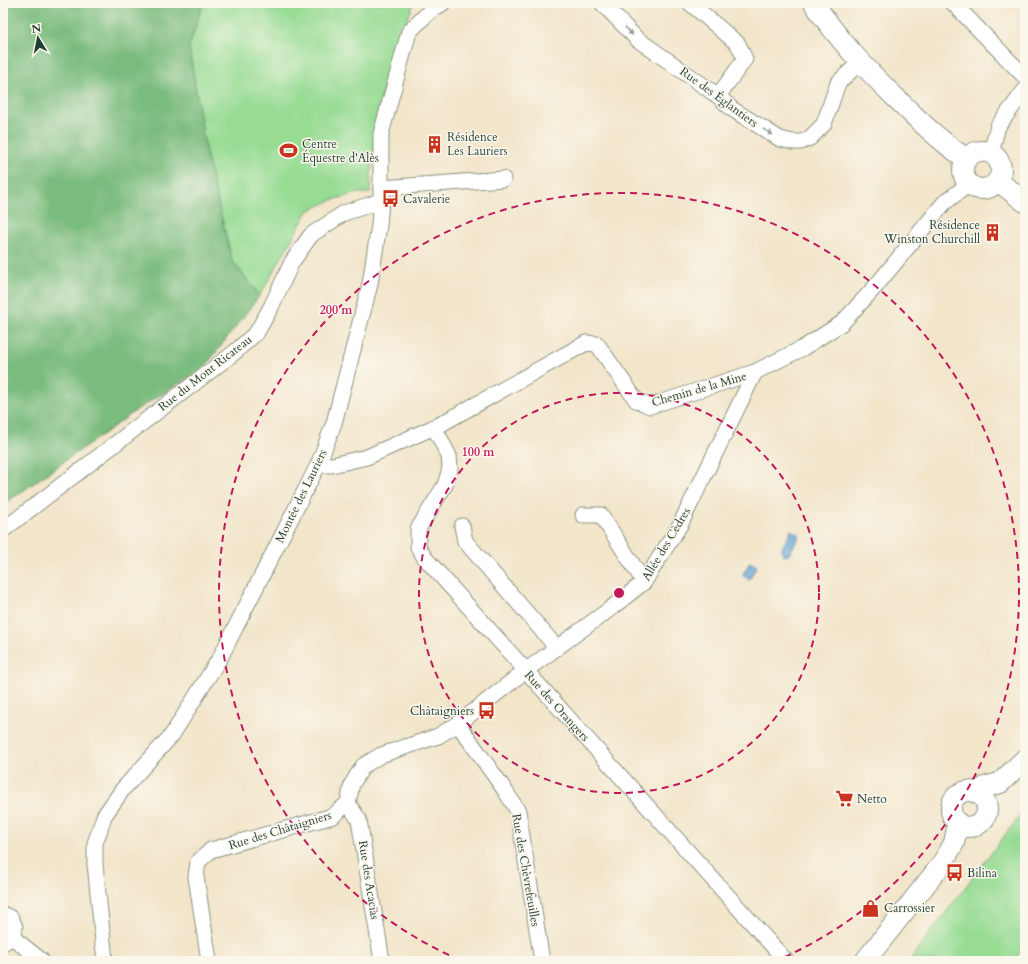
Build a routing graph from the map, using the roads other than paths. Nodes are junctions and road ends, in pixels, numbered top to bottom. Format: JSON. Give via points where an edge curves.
{"nodes":[{"id":1,"x":443,"y":3,"type":"edge"},
{"id":2,"x":602,"y":3,"type":"edge"},
{"id":3,"x":690,"y":3,"type":"edge"},
{"id":4,"x":814,"y":3,"type":"edge"},
{"id":5,"x":953,"y":3,"type":"edge"},
{"id":6,"x":429,"y":8,"type":"edge"},
{"id":7,"x":860,"y":62,"type":"junction"},
{"id":8,"x":1025,"y":77,"type":"edge"},
{"id":9,"x":1025,"y":90,"type":"edge"},
{"id":10,"x":718,"y":96,"type":"junction"},
{"id":11,"x":990,"y":153,"type":"junction"},
{"id":12,"x":967,"y":159,"type":"junction"},
{"id":13,"x":503,"y":179,"type":"dead end"},
{"id":14,"x":998,"y":181,"type":"junction"},
{"id":15,"x":969,"y":184,"type":"junction"},
{"id":16,"x":381,"y":195,"type":"junction"},
{"id":17,"x":1025,"y":202,"type":"edge"},
{"id":18,"x":755,"y":372,"type":"junction"},
{"id":19,"x":434,"y":427,"type":"junction"},
{"id":20,"x":318,"y":465,"type":"junction"},
{"id":21,"x":582,"y":514,"type":"dead end"},
{"id":22,"x":462,"y":526,"type":"dead end"},
{"id":23,"x":3,"y":530,"type":"edge"},
{"id":24,"x":644,"y":582,"type":"junction"},
{"id":25,"x":557,"y":648,"type":"junction"},
{"id":26,"x":525,"y":671,"type":"junction"},
{"id":27,"x":458,"y":724,"type":"junction"},
{"id":28,"x":1025,"y":759,"type":"edge"},
{"id":29,"x":1025,"y":769,"type":"edge"},
{"id":30,"x":976,"y":793,"type":"junction"},
{"id":31,"x":348,"y":803,"type":"junction"},
{"id":32,"x":987,"y":809,"type":"junction"},
{"id":33,"x":963,"y":825,"type":"junction"},
{"id":34,"x":3,"y":914,"type":"edge"},
{"id":35,"x":7,"y":940,"type":"edge"},
{"id":36,"x":42,"y":961,"type":"edge"},
{"id":37,"x":105,"y":961,"type":"edge"},
{"id":38,"x":209,"y":961,"type":"edge"},
{"id":39,"x":382,"y":961,"type":"edge"},
{"id":40,"x":542,"y":961,"type":"edge"},
{"id":41,"x":786,"y":961,"type":"edge"},
{"id":42,"x":865,"y":961,"type":"edge"},
{"id":43,"x":878,"y":961,"type":"edge"}],
"edges":[{"from":1,"to":6,"type":"street","name":"Montée des Lauriers"},
{"from":2,"to":10,"type":"street","name":"Rue des Églantiers","one_way":true,"via":[[637,39]]},
{"from":3,"to":10,"type":"street","via":[[738,44],[745,59]]},
{"from":4,"to":7,"type":"main road"},
{"from":5,"to":8,"type":"street"},
{"from":6,"to":16,"type":"street","name":"Montée des Lauriers","via":[[408,32],[381,134]]},
{"from":10,"to":7,"type":"street","name":"Rue des Églantiers","one_way":true,"via":[[732,110],[780,139],[801,142],[810,138],[824,124],[838,83]]},
{"from":7,"to":12,"type":"main road","via":[[933,134]]},
{"from":9,"to":11,"type":"street","via":[[998,126]]},
{"from":11,"to":12,"type":"main road","via":[[980,151]]},
{"from":11,"to":14,"type":"main road","via":[[1001,165]]},
{"from":12,"to":15,"type":"main road","via":[[964,164],[964,175]]},
{"from":13,"to":16,"type":"street","name":"Rue du Mont Ricateau"},
{"from":14,"to":15,"type":"main road","via":[[990,188],[984,189]]},
{"from":14,"to":17,"type":"main road"},
{"from":15,"to":18,"type":"street","name":"Chemin de la Mine","via":[[944,203],[875,288],[842,323],[803,348]]},
{"from":16,"to":20,"type":"street","name":"Montée des Lauriers","via":[[370,284],[334,423]]},
{"from":16,"to":23,"type":"street","name":"Rue du Mont Ricateau","via":[[344,213],[311,235],[292,262],[257,332],[230,356]]},
{"from":18,"to":19,"type":"street","name":"Chemin de la Mine","via":[[650,406],[636,400],[597,344],[586,342]]},
{"from":18,"to":24,"type":"street","name":"Allée des Cèdres","via":[[680,525]]},
{"from":19,"to":20,"type":"street","name":"Chemin de la Mine","via":[[367,457],[332,465]]},
{"from":19,"to":26,"type":"street","name":"Rue des Orangers","via":[[449,456],[450,469],[445,485],[418,529],[418,547]]},
{"from":20,"to":37,"type":"street","name":"Montée des Lauriers","via":[[221,656],[172,735],[123,789],[104,816],[95,843],[95,864]]},
{"from":21,"to":24,"type":"street","via":[[600,515]]},
{"from":22,"to":25,"type":"street","via":[[465,541]]},
{"from":24,"to":25,"type":"street","name":"Allée des Cèdres"},
{"from":25,"to":26,"type":"street","name":"Allée des Cèdres"},
{"from":26,"to":27,"type":"street"},
{"from":26,"to":41,"type":"street","name":"Rue des Orangers"},
{"from":27,"to":31,"type":"street","via":[[438,736],[381,755],[363,766],[352,784]]},
{"from":27,"to":40,"type":"street","name":"Rue des Chèvrefeuilles","via":[[518,811]]},
{"from":28,"to":30,"type":"main road","via":[[1000,783],[985,787]]},
{"from":29,"to":32,"type":"main road","via":[[1009,790]]},
{"from":30,"to":32,"type":"main road","via":[[984,799]]},
{"from":30,"to":33,"type":"main road","via":[[961,793],[953,802],[954,818]]},
{"from":31,"to":38,"type":"street","name":"Rue des Châtaigniers","via":[[333,816],[211,850],[198,862],[196,877]]},
{"from":31,"to":39,"type":"street","name":"Rue des Acacias","via":[[360,820]]},
{"from":32,"to":33,"type":"main road","via":[[984,820],[976,825]]},
{"from":33,"to":42,"type":"main road","via":[[941,865]]},
{"from":33,"to":43,"type":"main road","via":[[968,835],[956,860]]},
{"from":34,"to":35,"type":"street","via":[[10,918],[15,928]]},
{"from":35,"to":36,"type":"street"}]}
